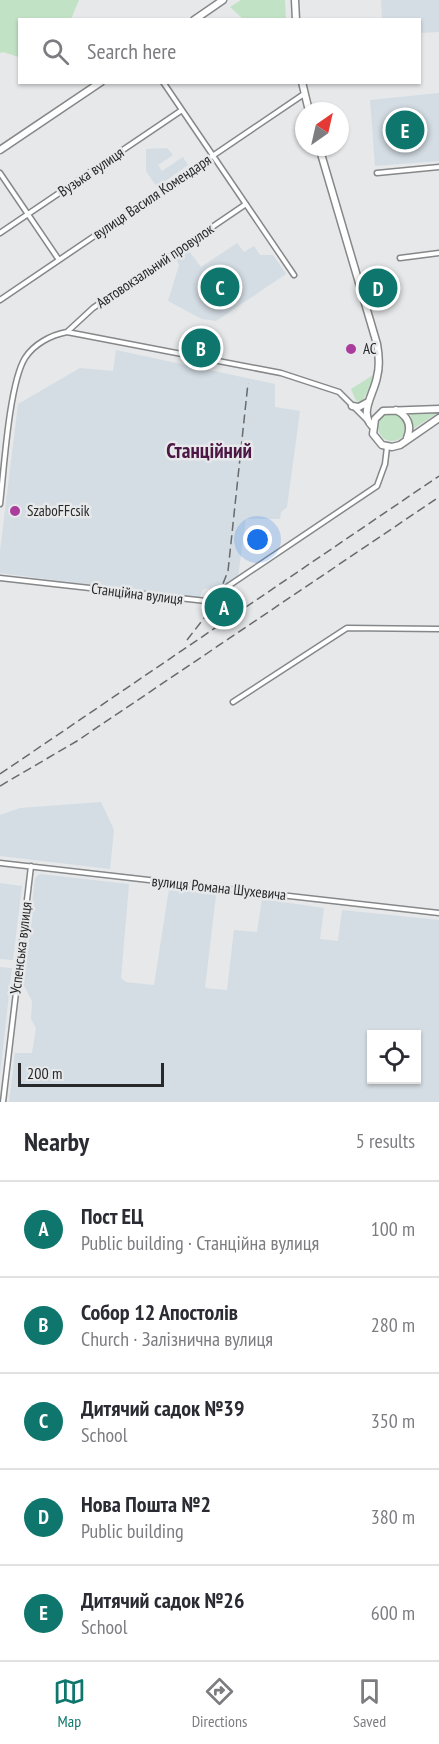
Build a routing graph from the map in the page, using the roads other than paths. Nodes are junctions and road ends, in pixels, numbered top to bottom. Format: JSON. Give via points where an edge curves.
{"nodes":[{"id":1,"x":223,"y":0,"type":"edge"},
{"id":2,"x":295,"y":0,"type":"edge"},
{"id":3,"x":197,"y":18,"type":"edge"},
{"id":4,"x":296,"y":18,"type":"edge"},
{"id":5,"x":98,"y":84,"type":"edge"},
{"id":6,"x":164,"y":84,"type":"edge"},
{"id":7,"x":302,"y":84,"type":"edge"},
{"id":8,"x":304,"y":94,"type":"junction"},
{"id":9,"x":306,"y":102,"type":"edge"},
{"id":10,"x":182,"y":110,"type":"junction"},
{"id":11,"x":0,"y":150,"type":"edge"},
{"id":12,"x":213,"y":156,"type":"junction"},
{"id":13,"x":323,"y":156,"type":"edge"},
{"id":14,"x":439,"y":167,"type":"edge"},
{"id":15,"x":0,"y":173,"type":"edge"},
{"id":16,"x":377,"y":173,"type":"dead end"},
{"id":17,"x":246,"y":204,"type":"junction"},
{"id":18,"x":28,"y":214,"type":"junction"},
{"id":19,"x":0,"y":233,"type":"edge"},
{"id":20,"x":439,"y":253,"type":"edge"},
{"id":21,"x":400,"y":258,"type":"dead end"},
{"id":22,"x":59,"y":260,"type":"junction"},
{"id":23,"x":294,"y":275,"type":"dead end"},
{"id":24,"x":0,"y":300,"type":"edge"},
{"id":25,"x":67,"y":332,"type":"junction"},
{"id":26,"x":370,"y":398,"type":"junction"},
{"id":27,"x":352,"y":406,"type":"junction"},
{"id":28,"x":439,"y":409,"type":"edge"},
{"id":29,"x":396,"y":410,"type":"junction"},
{"id":30,"x":383,"y":411,"type":"junction"},
{"id":31,"x":439,"y":418,"type":"edge"},
{"id":32,"x":370,"y":424,"type":"junction"},
{"id":33,"x":406,"y":439,"type":"junction"},
{"id":34,"x":387,"y":447,"type":"junction"},
{"id":35,"x":0,"y":504,"type":"edge"},
{"id":36,"x":0,"y":578,"type":"edge"},
{"id":37,"x":439,"y":629,"type":"edge"},
{"id":38,"x":233,"y":702,"type":"dead end"},
{"id":39,"x":0,"y":863,"type":"edge"},
{"id":40,"x":31,"y":866,"type":"junction"},
{"id":41,"x":439,"y":913,"type":"edge"},
{"id":42,"x":3,"y":1102,"type":"edge"}],
"edges":[{"from":1,"to":3,"type":"main road"},
{"from":2,"to":4,"type":"main road"},
{"from":5,"to":11,"type":"main road"},
{"from":6,"to":10,"type":"street"},
{"from":7,"to":8,"type":"main road"},
{"from":8,"to":9,"type":"main road"},
{"from":8,"to":12,"type":"street","name":"вулиця Василя Комендаря"},
{"from":10,"to":12,"type":"street"},
{"from":10,"to":18,"type":"street","name":"Вузька вулиця"},
{"from":12,"to":17,"type":"street"},
{"from":12,"to":22,"type":"street","name":"вулиця Василя Комендаря"},
{"from":13,"to":26,"type":"main road","via":[[377,344],[379,369]]},
{"from":14,"to":16,"type":"street"},
{"from":15,"to":18,"type":"street"},
{"from":17,"to":23,"type":"street"},
{"from":17,"to":25,"type":"street","name":"Автовокзальний провулок","via":[[93,308]]},
{"from":18,"to":19,"type":"street","name":"Вузька вулиця"},
{"from":18,"to":22,"type":"street"},
{"from":20,"to":21,"type":"street"},
{"from":22,"to":24,"type":"street","name":"вулиця Василя Комендаря"},
{"from":25,"to":27,"type":"street","via":[[281,373],[339,392]]},
{"from":25,"to":35,"type":"street","name":"Автовокзальний провулок","via":[[45,340],[23,362],[14,394]]},
{"from":26,"to":27,"type":"main road"},
{"from":26,"to":30,"type":"main road","via":[[372,406]]},
{"from":26,"to":32,"type":"main road"},
{"from":27,"to":32,"type":"street"},
{"from":28,"to":29,"type":"main road"},
{"from":29,"to":30,"type":"main road"},
{"from":29,"to":33,"type":"main road","via":[[409,424]]},
{"from":30,"to":32,"type":"main road"},
{"from":31,"to":33,"type":"main road"},
{"from":32,"to":34,"type":"main road","via":[[377,440]]},
{"from":33,"to":34,"type":"main road"},
{"from":34,"to":36,"type":"street","name":"Станційна вулиця","via":[[377,486],[206,601]]},
{"from":37,"to":38,"type":"street","via":[[347,628]]},
{"from":39,"to":40,"type":"street","name":"вулиця Романа Шухевича"},
{"from":40,"to":41,"type":"street","name":"вулиця Романа Шухевича"},
{"from":40,"to":42,"type":"street","name":"Успенська вулиця"}]}
